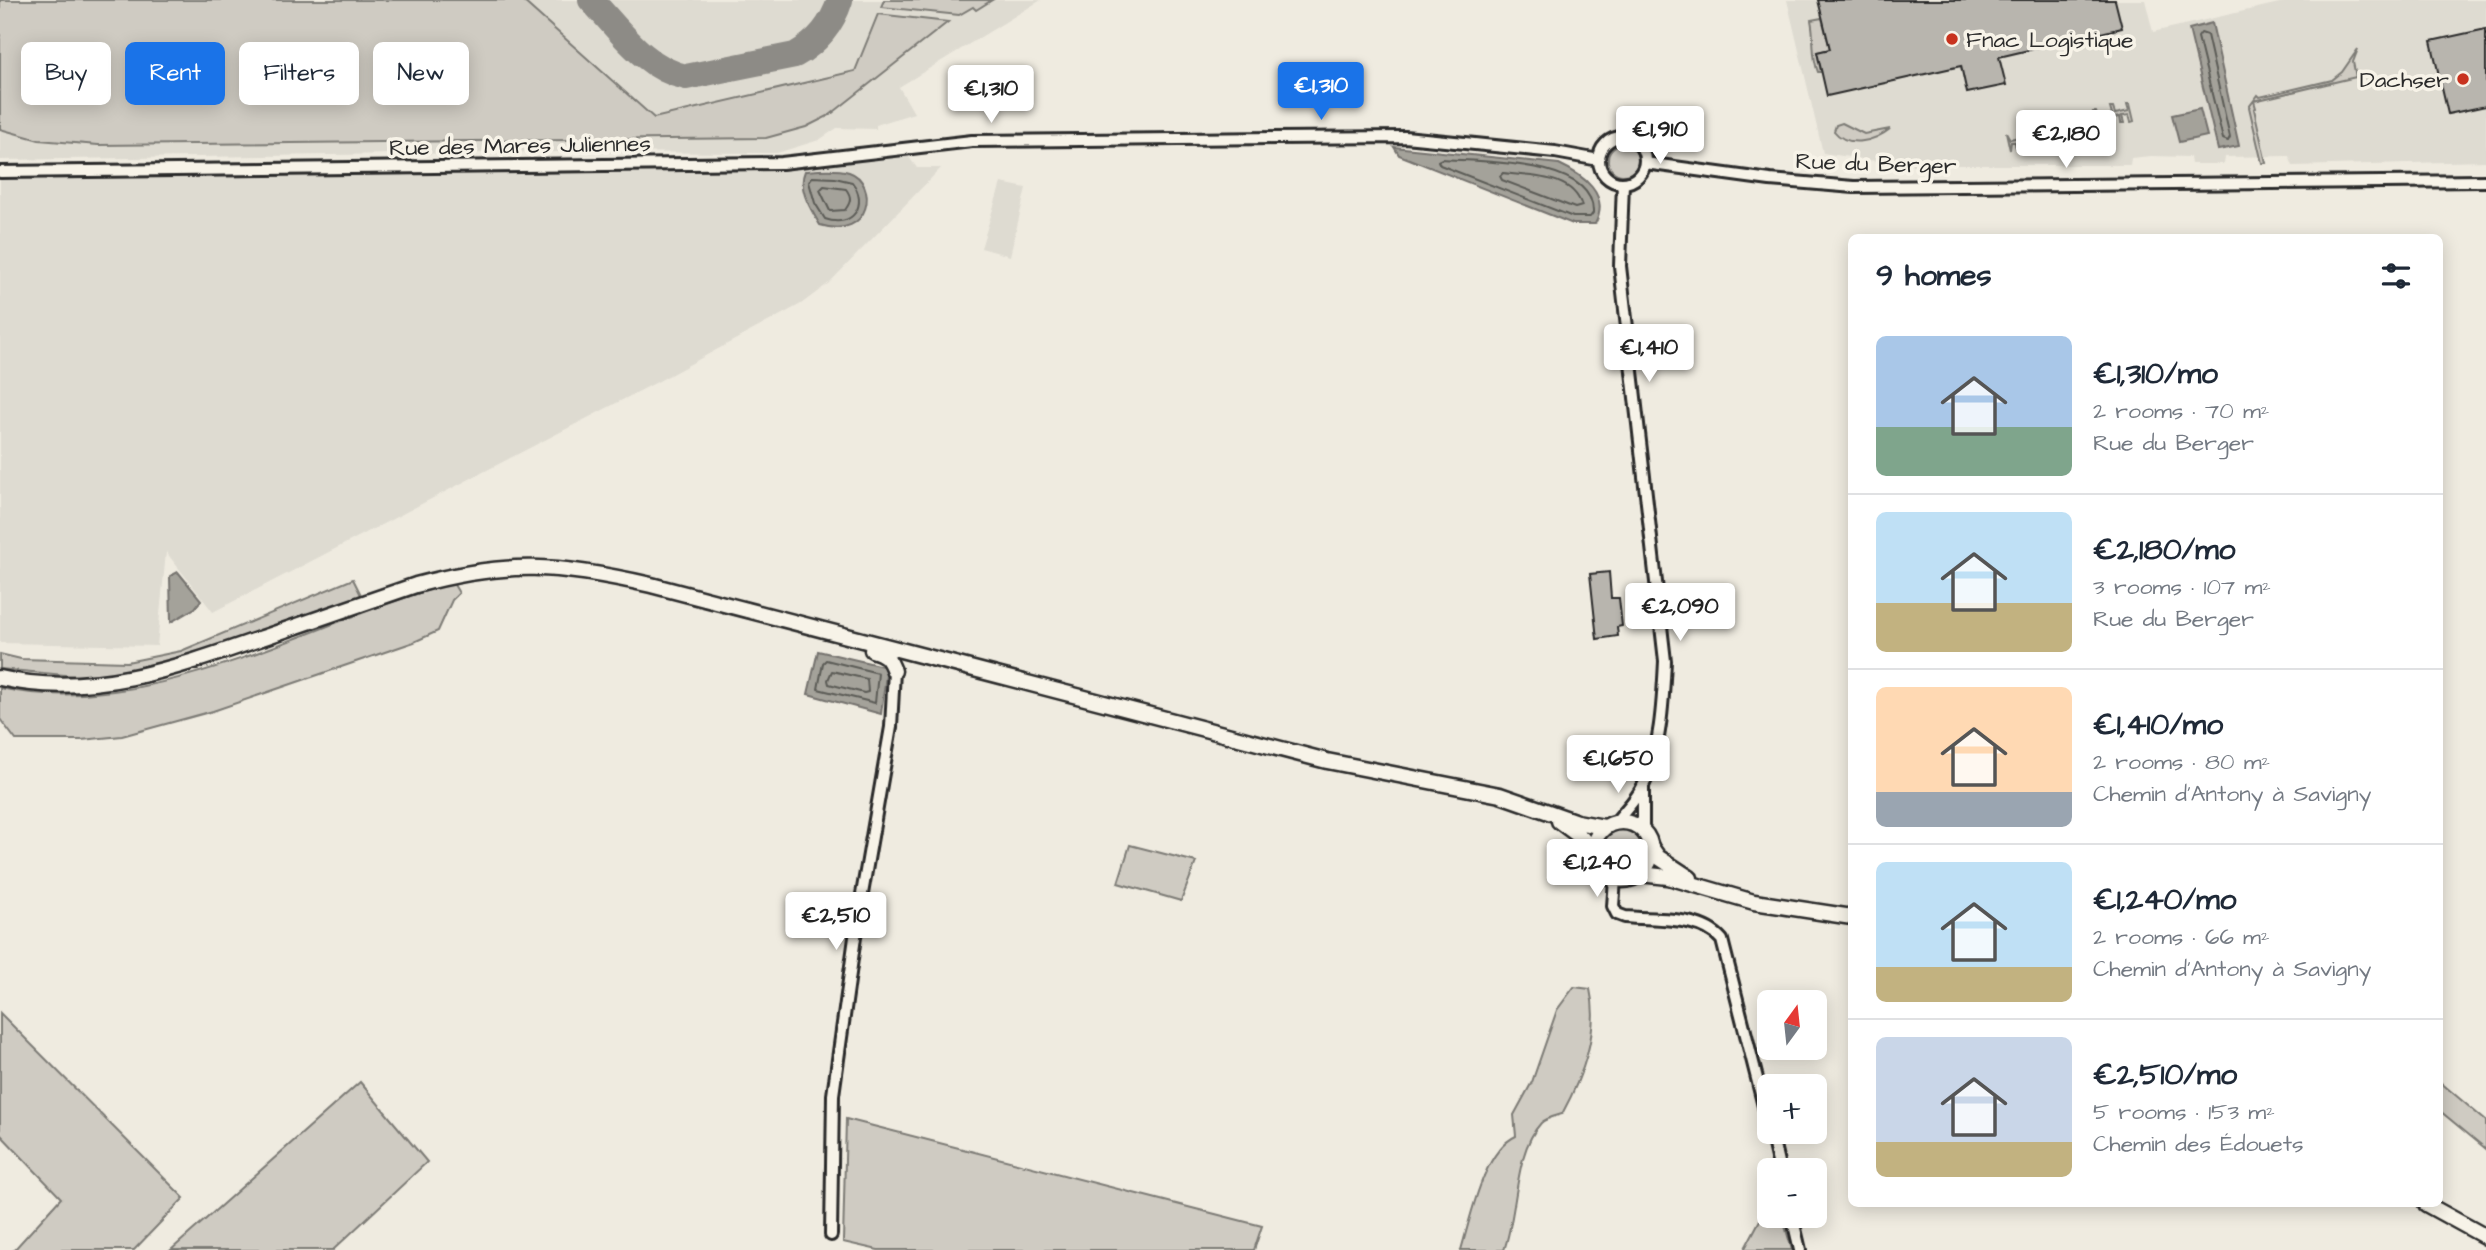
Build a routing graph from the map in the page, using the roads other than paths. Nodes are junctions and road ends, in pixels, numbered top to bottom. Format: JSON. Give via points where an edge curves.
{"nodes":[{"id":1,"x":1599,"y":160,"type":"junction"},
{"id":2,"x":1644,"y":163,"type":"junction"},
{"id":3,"x":0,"y":172,"type":"edge"},
{"id":4,"x":2486,"y":181,"type":"edge"},
{"id":5,"x":1623,"y":183,"type":"junction"},
{"id":6,"x":830,"y":632,"type":"junction"},
{"id":7,"x":962,"y":666,"type":"junction"},
{"id":8,"x":894,"y":671,"type":"junction"},
{"id":9,"x":0,"y":678,"type":"edge"},
{"id":10,"x":1643,"y":787,"type":"junction"},
{"id":11,"x":1530,"y":805,"type":"junction"},
{"id":12,"x":1610,"y":824,"type":"junction"},
{"id":13,"x":1643,"y":830,"type":"junction"},
{"id":14,"x":1651,"y":847,"type":"junction"},
{"id":15,"x":1592,"y":851,"type":"junction"},
{"id":16,"x":1640,"y":874,"type":"junction"},
{"id":17,"x":1615,"y":879,"type":"junction"},
{"id":18,"x":1723,"y":892,"type":"junction"},
{"id":19,"x":1848,"y":916,"type":"edge"},
{"id":20,"x":1757,"y":1079,"type":"edge"},
{"id":21,"x":2443,"y":1204,"type":"edge"},
{"id":22,"x":2431,"y":1207,"type":"edge"},
{"id":23,"x":2486,"y":1226,"type":"edge"},
{"id":24,"x":1795,"y":1228,"type":"edge"},
{"id":25,"x":831,"y":1235,"type":"dead end"},
{"id":26,"x":2486,"y":1237,"type":"edge"},
{"id":27,"x":1800,"y":1250,"type":"edge"}],
"edges":[{"from":1,"to":2,"type":"street","via":[[1608,142],[1625,138],[1640,147]]},
{"from":1,"to":3,"type":"street","name":"Rue des Mares Juliennes","via":[[1405,137],[972,141],[782,163]]},
{"from":1,"to":5,"type":"street","via":[[1604,174]]},
{"from":2,"to":4,"type":"street","name":"Rue du Berger","via":[[1854,187]]},
{"from":2,"to":5,"type":"street","via":[[1636,178]]},
{"from":5,"to":10,"type":"street","via":[[1620,266],[1665,649],[1661,716]]},
{"from":6,"to":7,"type":"main road"},
{"from":6,"to":8,"type":"main road","via":[[842,642],[884,654]]},
{"from":6,"to":9,"type":"main road","via":[[604,574],[530,566],[472,571],[416,585],[140,677],[57,685]]},
{"from":7,"to":8,"type":"main road","via":[[950,670],[900,658]]},
{"from":7,"to":11,"type":"main road","via":[[1327,761],[1467,787]]},
{"from":8,"to":25,"type":"street","via":[[891,727],[832,1095]]},
{"from":10,"to":12,"type":"street"},
{"from":10,"to":13,"type":"street"},
{"from":11,"to":12,"type":"main road","via":[[1577,822]]},
{"from":11,"to":15,"type":"main road","via":[[1569,828]]},
{"from":12,"to":13,"type":"main road","via":[[1630,822]]},
{"from":12,"to":15,"type":"main road","via":[[1596,836]]},
{"from":13,"to":14,"type":"main road"},
{"from":14,"to":16,"type":"main road","via":[[1649,862]]},
{"from":14,"to":18,"type":"main road","via":[[1672,867]]},
{"from":15,"to":17,"type":"main road","via":[[1600,871]]},
{"from":16,"to":17,"type":"main road"},
{"from":16,"to":18,"type":"main road"},
{"from":17,"to":20,"type":"street","via":[[1613,906],[1617,914],[1696,923],[1715,931],[1722,940]]},
{"from":18,"to":19,"type":"main road","via":[[1754,902]]},
{"from":21,"to":23,"type":"main road"},
{"from":22,"to":26,"type":"main road"},
{"from":24,"to":27,"type":"street"}]}
